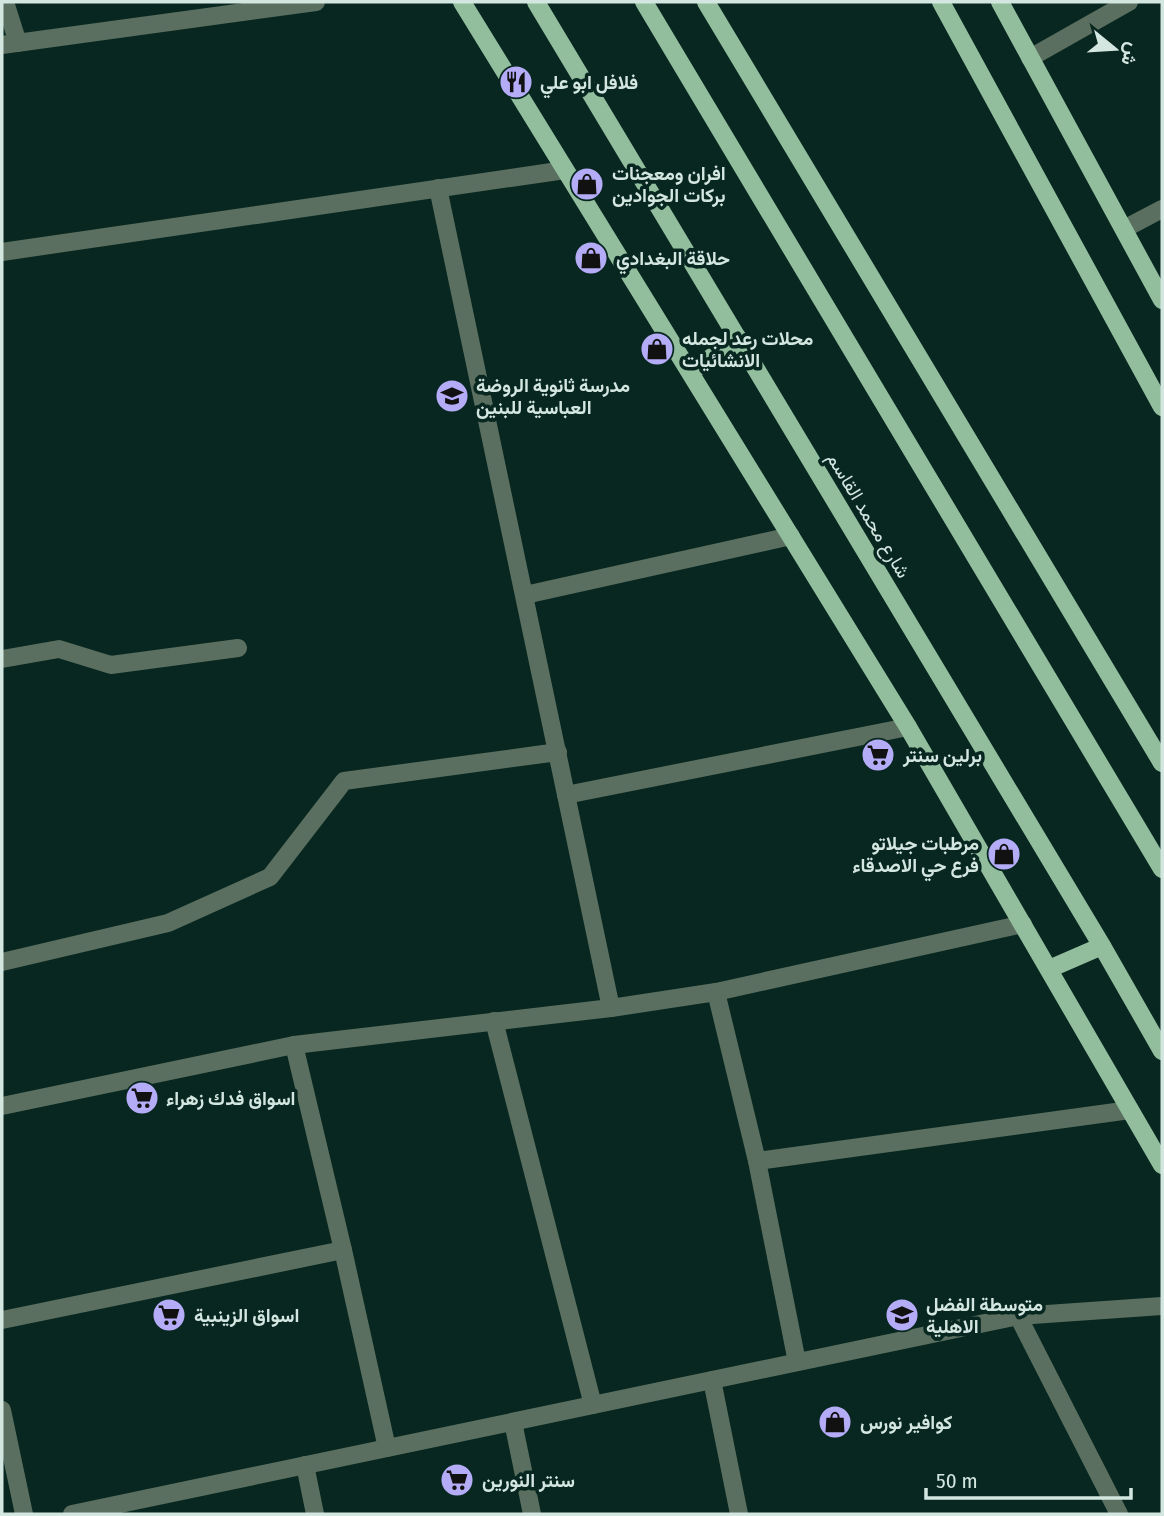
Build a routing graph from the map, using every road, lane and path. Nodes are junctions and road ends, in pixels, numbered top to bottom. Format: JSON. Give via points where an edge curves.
{"nodes":[{"id":1,"x":5,"y":2,"type":"edge"},
{"id":2,"x":316,"y":2,"type":"edge"},
{"id":3,"x":462,"y":2,"type":"edge"},
{"id":4,"x":536,"y":2,"type":"edge"},
{"id":5,"x":644,"y":2,"type":"edge"},
{"id":6,"x":706,"y":2,"type":"edge"},
{"id":7,"x":942,"y":2,"type":"edge"},
{"id":8,"x":1000,"y":2,"type":"edge"},
{"id":9,"x":1129,"y":2,"type":"edge"},
{"id":10,"x":10,"y":44,"type":"edge"},
{"id":11,"x":1030,"y":58,"type":"junction"},
{"id":12,"x":565,"y":170,"type":"junction"},
{"id":13,"x":438,"y":188,"type":"junction"},
{"id":14,"x":1162,"y":209,"type":"edge"},
{"id":15,"x":1124,"y":229,"type":"junction"},
{"id":16,"x":2,"y":252,"type":"edge"},
{"id":17,"x":1162,"y":300,"type":"edge"},
{"id":18,"x":738,"y":338,"type":"junction"},
{"id":19,"x":691,"y":372,"type":"junction"},
{"id":20,"x":1162,"y":407,"type":"edge"},
{"id":21,"x":792,"y":536,"type":"junction"},
{"id":22,"x":525,"y":595,"type":"junction"},
{"id":23,"x":238,"y":648,"type":"dead end"},
{"id":24,"x":2,"y":659,"type":"edge"},
{"id":25,"x":908,"y":727,"type":"junction"},
{"id":26,"x":558,"y":752,"type":"junction"},
{"id":27,"x":1162,"y":763,"type":"edge"},
{"id":28,"x":566,"y":795,"type":"junction"},
{"id":29,"x":1162,"y":869,"type":"edge"},
{"id":30,"x":1023,"y":924,"type":"junction"},
{"id":31,"x":1102,"y":946,"type":"junction"},
{"id":32,"x":2,"y":962,"type":"edge"},
{"id":33,"x":1049,"y":969,"type":"junction"},
{"id":34,"x":716,"y":992,"type":"junction"},
{"id":35,"x":611,"y":1008,"type":"junction"},
{"id":36,"x":494,"y":1021,"type":"junction"},
{"id":37,"x":294,"y":1045,"type":"junction"},
{"id":38,"x":1162,"y":1051,"type":"edge"},
{"id":39,"x":3,"y":1101,"type":"edge"},
{"id":40,"x":1130,"y":1110,"type":"junction"},
{"id":41,"x":757,"y":1161,"type":"junction"},
{"id":42,"x":1162,"y":1165,"type":"edge"},
{"id":43,"x":343,"y":1250,"type":"junction"},
{"id":44,"x":1162,"y":1306,"type":"edge"},
{"id":45,"x":1018,"y":1316,"type":"junction"},
{"id":46,"x":2,"y":1320,"type":"edge"},
{"id":47,"x":797,"y":1363,"type":"junction"},
{"id":48,"x":712,"y":1380,"type":"junction"},
{"id":49,"x":593,"y":1405,"type":"junction"},
{"id":50,"x":2,"y":1410,"type":"edge"},
{"id":51,"x":513,"y":1422,"type":"junction"},
{"id":52,"x":387,"y":1448,"type":"junction"},
{"id":53,"x":305,"y":1465,"type":"junction"},
{"id":54,"x":24,"y":1514,"type":"edge"},
{"id":55,"x":72,"y":1514,"type":"edge"},
{"id":56,"x":314,"y":1514,"type":"edge"},
{"id":57,"x":532,"y":1514,"type":"edge"},
{"id":58,"x":740,"y":1514,"type":"edge"},
{"id":59,"x":1119,"y":1514,"type":"edge"}],
"edges":[{"from":1,"to":10,"type":"street"},
{"from":2,"to":10,"type":"street"},
{"from":3,"to":12,"type":"main road"},
{"from":4,"to":18,"type":"main road","name":"شارع محمد القاسم"},
{"from":5,"to":29,"type":"main road"},
{"from":6,"to":27,"type":"main road"},
{"from":7,"to":20,"type":"main road"},
{"from":8,"to":11,"type":"main road"},
{"from":9,"to":11,"type":"street"},
{"from":11,"to":15,"type":"main road"},
{"from":12,"to":13,"type":"street"},
{"from":12,"to":19,"type":"main road"},
{"from":13,"to":16,"type":"street"},
{"from":13,"to":22,"type":"street"},
{"from":14,"to":15,"type":"street"},
{"from":15,"to":17,"type":"main road"},
{"from":18,"to":19,"type":"main road"},
{"from":18,"to":31,"type":"main road","name":"شارع محمد القاسم"},
{"from":19,"to":21,"type":"main road"},
{"from":21,"to":22,"type":"street"},
{"from":21,"to":25,"type":"main road"},
{"from":22,"to":26,"type":"street"},
{"from":23,"to":24,"type":"street","via":[[111,665],[59,649]]},
{"from":25,"to":28,"type":"street"},
{"from":25,"to":30,"type":"main road"},
{"from":26,"to":28,"type":"street"},
{"from":26,"to":32,"type":"street","via":[[344,781],[270,877],[168,923]]},
{"from":28,"to":35,"type":"street"},
{"from":30,"to":33,"type":"main road"},
{"from":30,"to":34,"type":"street"},
{"from":31,"to":33,"type":"main road"},
{"from":31,"to":38,"type":"main road","name":"شارع محمد القاسم"},
{"from":33,"to":40,"type":"main road"},
{"from":34,"to":35,"type":"street"},
{"from":34,"to":41,"type":"street"},
{"from":35,"to":36,"type":"street"},
{"from":36,"to":37,"type":"street"},
{"from":36,"to":49,"type":"street"},
{"from":37,"to":39,"type":"street"},
{"from":37,"to":43,"type":"street"},
{"from":40,"to":41,"type":"street"},
{"from":40,"to":42,"type":"main road"},
{"from":41,"to":47,"type":"street"},
{"from":43,"to":46,"type":"street"},
{"from":43,"to":52,"type":"street"},
{"from":44,"to":45,"type":"street"},
{"from":45,"to":47,"type":"street"},
{"from":45,"to":59,"type":"street"},
{"from":47,"to":48,"type":"street"},
{"from":48,"to":49,"type":"street"},
{"from":48,"to":58,"type":"street"},
{"from":49,"to":51,"type":"street"},
{"from":50,"to":54,"type":"street"},
{"from":51,"to":52,"type":"street"},
{"from":51,"to":57,"type":"street"},
{"from":52,"to":53,"type":"street"},
{"from":53,"to":55,"type":"street"},
{"from":53,"to":56,"type":"street"}]}
